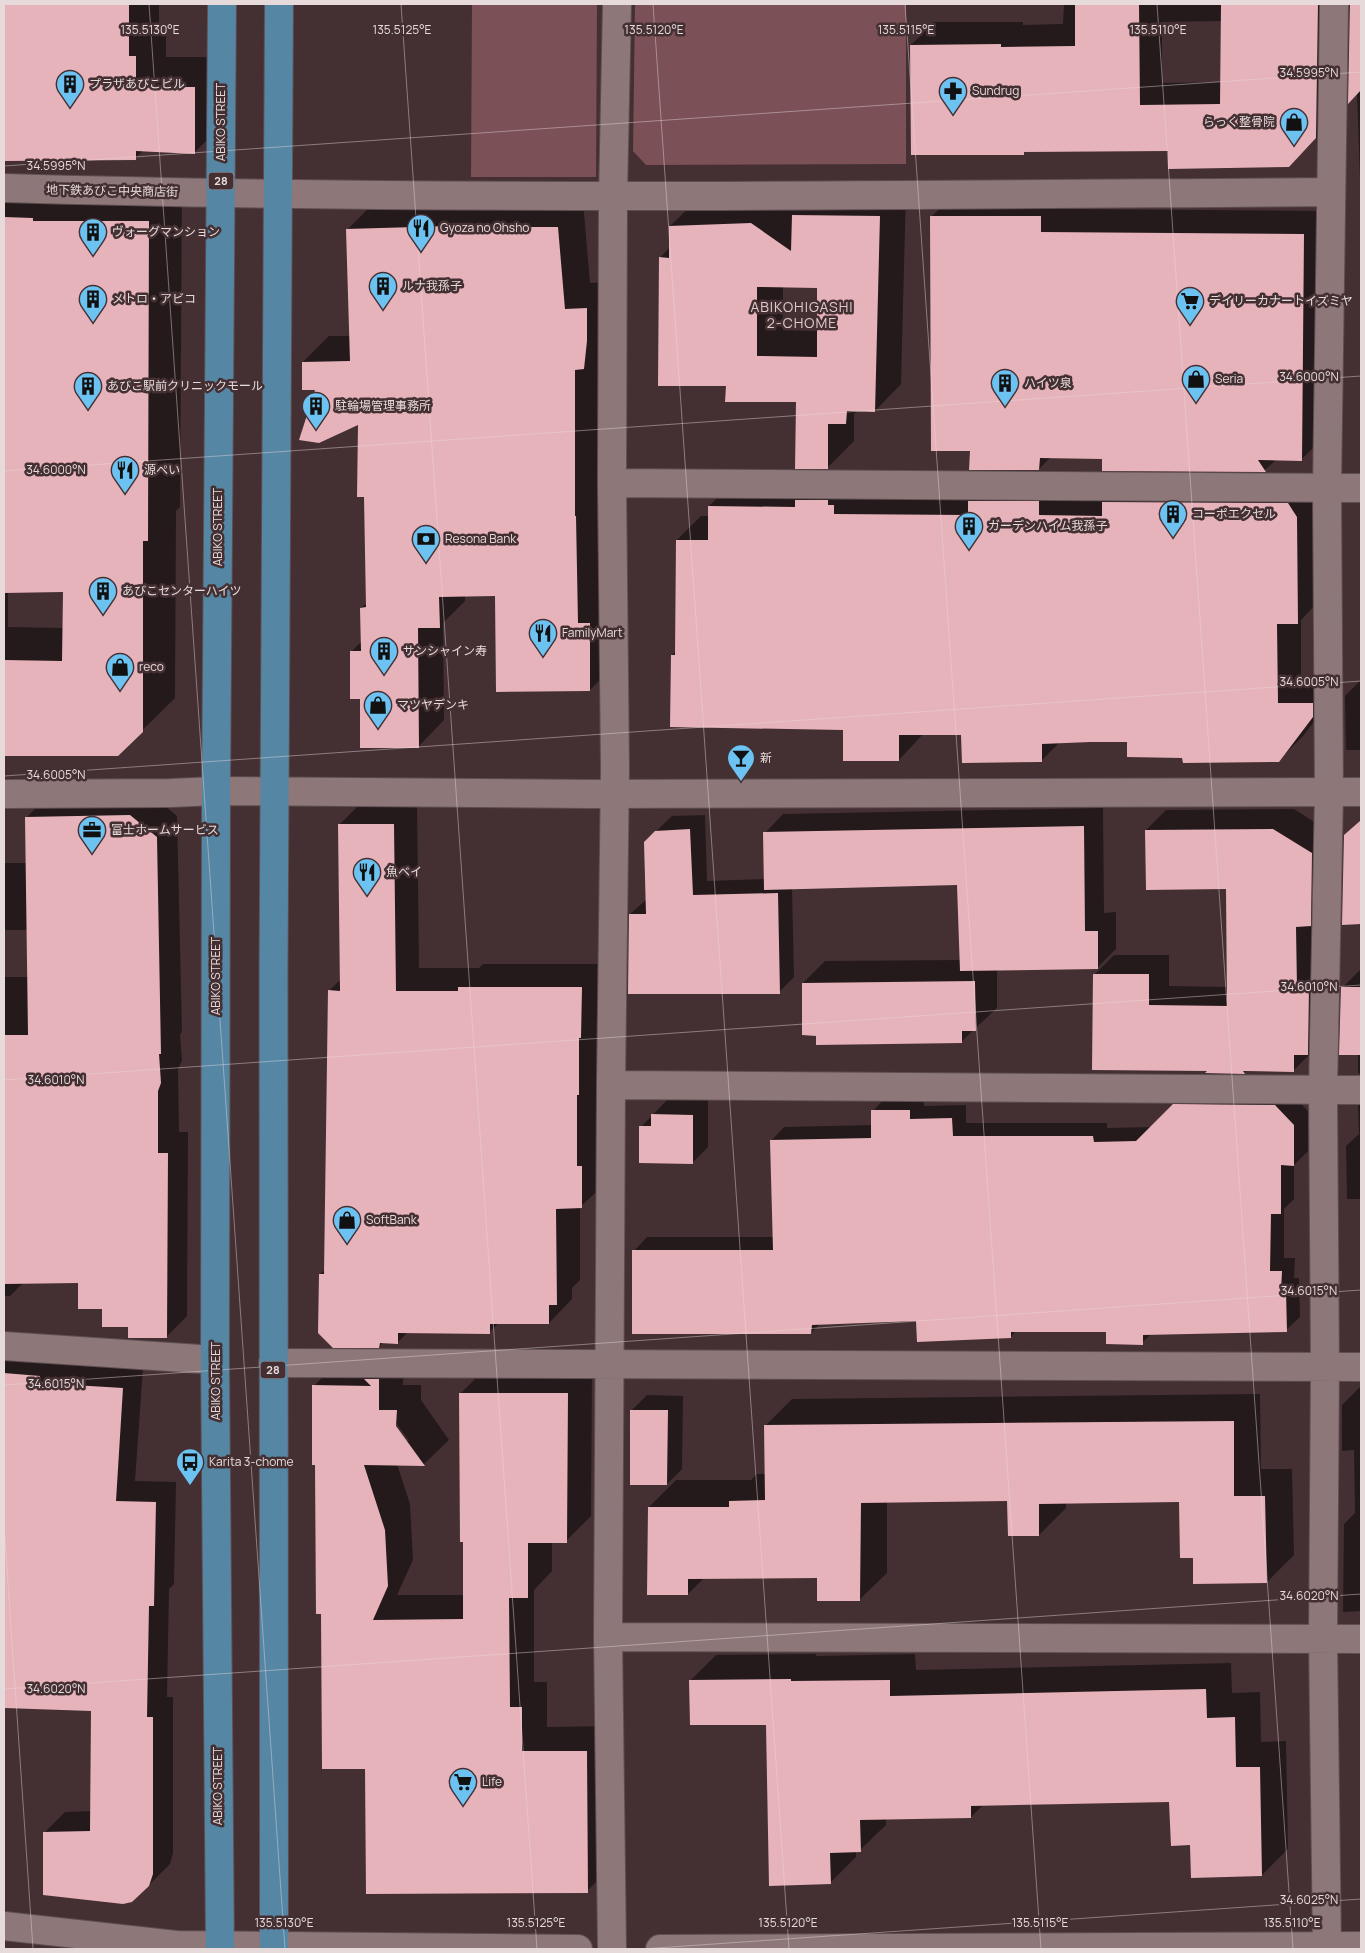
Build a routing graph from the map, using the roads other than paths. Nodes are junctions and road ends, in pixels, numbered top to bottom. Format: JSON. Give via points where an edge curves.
{"nodes":[{"id":1,"x":222,"y":4,"type":"edge"},
{"id":2,"x":279,"y":4,"type":"edge"},
{"id":3,"x":617,"y":4,"type":"edge"},
{"id":4,"x":1334,"y":4,"type":"edge"},
{"id":5,"x":4,"y":188,"type":"edge"},
{"id":6,"x":1331,"y":192,"type":"junction"},
{"id":7,"x":221,"y":193,"type":"junction"},
{"id":8,"x":277,"y":194,"type":"junction"},
{"id":9,"x":613,"y":197,"type":"junction"},
{"id":10,"x":612,"y":483,"type":"junction"},
{"id":11,"x":1361,"y":488,"type":"edge"},
{"id":12,"x":1327,"y":489,"type":"junction"},
{"id":13,"x":216,"y":790,"type":"junction"},
{"id":14,"x":274,"y":791,"type":"junction"},
{"id":15,"x":1329,"y":792,"type":"junction"},
{"id":16,"x":1361,"y":792,"type":"edge"},
{"id":17,"x":4,"y":794,"type":"edge"},
{"id":18,"x":614,"y":794,"type":"junction"},
{"id":19,"x":611,"y":1085,"type":"junction"},
{"id":20,"x":1323,"y":1090,"type":"junction"},
{"id":21,"x":1361,"y":1090,"type":"edge"},
{"id":22,"x":4,"y":1346,"type":"edge"},
{"id":23,"x":215,"y":1360,"type":"junction"},
{"id":24,"x":272,"y":1363,"type":"junction"},
{"id":25,"x":610,"y":1364,"type":"junction"},
{"id":26,"x":1326,"y":1367,"type":"junction"},
{"id":27,"x":1361,"y":1367,"type":"edge"},
{"id":28,"x":608,"y":1637,"type":"junction"},
{"id":29,"x":1323,"y":1638,"type":"junction"},
{"id":30,"x":1361,"y":1639,"type":"edge"},
{"id":31,"x":4,"y":1926,"type":"edge"},
{"id":32,"x":1361,"y":1946,"type":"edge"},
{"id":33,"x":220,"y":1947,"type":"edge"},
{"id":34,"x":274,"y":1948,"type":"edge"},
{"id":35,"x":1327,"y":1948,"type":"edge"},
{"id":36,"x":578,"y":1949,"type":"edge"},
{"id":37,"x":612,"y":1949,"type":"edge"},
{"id":38,"x":660,"y":1949,"type":"edge"}],
"edges":[{"from":1,"to":7,"type":"main road","name":"ABIKO STREET","number":"28"},
{"from":2,"to":8,"type":"main road","number":"28"},
{"from":3,"to":9,"type":"street"},
{"from":4,"to":6,"type":"street"},
{"from":5,"to":7,"type":"street","name":"地下鉄あびこ中央商店街"},
{"from":6,"to":9,"type":"street","name":"地下鉄あびこ中央商店街"},
{"from":6,"to":12,"type":"street"},
{"from":7,"to":8,"type":"street","name":"地下鉄あびこ中央商店街"},
{"from":7,"to":13,"type":"main road","name":"ABIKO STREET","number":"28"},
{"from":8,"to":9,"type":"street","name":"地下鉄あびこ中央商店街"},
{"from":8,"to":14,"type":"main road","number":"28"},
{"from":9,"to":10,"type":"street"},
{"from":10,"to":12,"type":"street"},
{"from":10,"to":18,"type":"street"},
{"from":11,"to":12,"type":"street"},
{"from":12,"to":15,"type":"street"},
{"from":13,"to":14,"type":"street"},
{"from":13,"to":17,"type":"street"},
{"from":13,"to":23,"type":"main road","name":"ABIKO STREET","number":"28"},
{"from":14,"to":18,"type":"street"},
{"from":14,"to":24,"type":"main road","number":"28"},
{"from":15,"to":16,"type":"street"},
{"from":15,"to":18,"type":"street"},
{"from":15,"to":20,"type":"street"},
{"from":18,"to":19,"type":"street"},
{"from":19,"to":20,"type":"street"},
{"from":19,"to":25,"type":"street"},
{"from":20,"to":21,"type":"street"},
{"from":20,"to":26,"type":"street"},
{"from":22,"to":23,"type":"street"},
{"from":23,"to":33,"type":"main road","name":"ABIKO STREET","number":"28"},
{"from":24,"to":25,"type":"street"},
{"from":24,"to":34,"type":"main road","number":"28"},
{"from":25,"to":26,"type":"street"},
{"from":25,"to":28,"type":"street"},
{"from":26,"to":27,"type":"street"},
{"from":26,"to":29,"type":"street"},
{"from":28,"to":29,"type":"street"},
{"from":28,"to":37,"type":"street"},
{"from":29,"to":30,"type":"street"},
{"from":29,"to":35,"type":"street"},
{"from":31,"to":33,"type":"street"},
{"from":32,"to":35,"type":"street"},
{"from":33,"to":34,"type":"street"},
{"from":34,"to":36,"type":"street"},
{"from":35,"to":38,"type":"street"}]}
